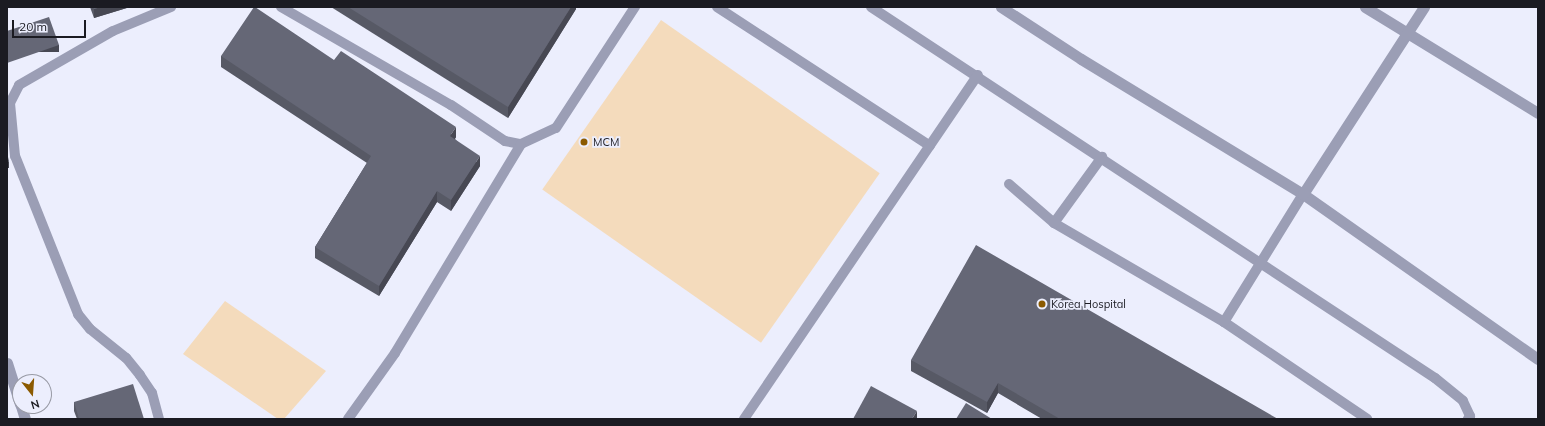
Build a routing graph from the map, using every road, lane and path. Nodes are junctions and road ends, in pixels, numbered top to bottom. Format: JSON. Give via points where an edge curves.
{"nodes":[{"id":1,"x":171,"y":7,"type":"edge"},
{"id":2,"x":281,"y":7,"type":"edge"},
{"id":3,"x":636,"y":7,"type":"edge"},
{"id":4,"x":717,"y":7,"type":"edge"},
{"id":5,"x":871,"y":7,"type":"edge"},
{"id":6,"x":1001,"y":7,"type":"edge"},
{"id":7,"x":1365,"y":7,"type":"edge"},
{"id":8,"x":1424,"y":7,"type":"edge"},
{"id":9,"x":1409,"y":32,"type":"junction"},
{"id":10,"x":978,"y":76,"type":"junction"},
{"id":11,"x":1538,"y":113,"type":"edge"},
{"id":12,"x":521,"y":144,"type":"junction"},
{"id":13,"x":930,"y":146,"type":"junction"},
{"id":14,"x":1102,"y":157,"type":"junction"},
{"id":15,"x":1009,"y":184,"type":"dead end"},
{"id":16,"x":1303,"y":194,"type":"junction"},
{"id":17,"x":1054,"y":223,"type":"junction"},
{"id":18,"x":1260,"y":262,"type":"junction"},
{"id":19,"x":1224,"y":322,"type":"junction"},
{"id":20,"x":1538,"y":360,"type":"edge"},
{"id":21,"x":7,"y":363,"type":"edge"},
{"id":22,"x":12,"y":379,"type":"edge"},
{"id":23,"x":1471,"y":418,"type":"edge"},
{"id":24,"x":159,"y":419,"type":"edge"},
{"id":25,"x":348,"y":419,"type":"edge"},
{"id":26,"x":744,"y":419,"type":"edge"},
{"id":27,"x":1367,"y":419,"type":"edge"}],
"edges":[{"from":1,"to":24,"type":"lane","via":[[113,31],[19,85],[10,103],[15,156],[78,314],[90,329],[126,358],[140,375],[152,393]]},
{"from":2,"to":12,"type":"lane","via":[[451,105],[505,141]]},
{"from":3,"to":12,"type":"lane","via":[[556,128]]},
{"from":4,"to":13,"type":"lane"},
{"from":5,"to":10,"type":"lane"},
{"from":6,"to":16,"type":"street","via":[[1081,59]]},
{"from":7,"to":9,"type":"street"},
{"from":8,"to":9,"type":"street"},
{"from":9,"to":11,"type":"street"},
{"from":9,"to":16,"type":"street"},
{"from":10,"to":13,"type":"lane"},
{"from":10,"to":14,"type":"lane"},
{"from":12,"to":25,"type":"lane","via":[[395,353]]},
{"from":13,"to":26,"type":"lane"},
{"from":14,"to":17,"type":"lane"},
{"from":14,"to":18,"type":"lane"},
{"from":15,"to":17,"type":"lane"},
{"from":16,"to":18,"type":"lane"},
{"from":16,"to":20,"type":"street"},
{"from":17,"to":19,"type":"lane"},
{"from":18,"to":19,"type":"lane"},
{"from":18,"to":23,"type":"lane","via":[[1435,378],[1463,401]]},
{"from":19,"to":27,"type":"lane"},
{"from":21,"to":22,"type":"street"}]}
